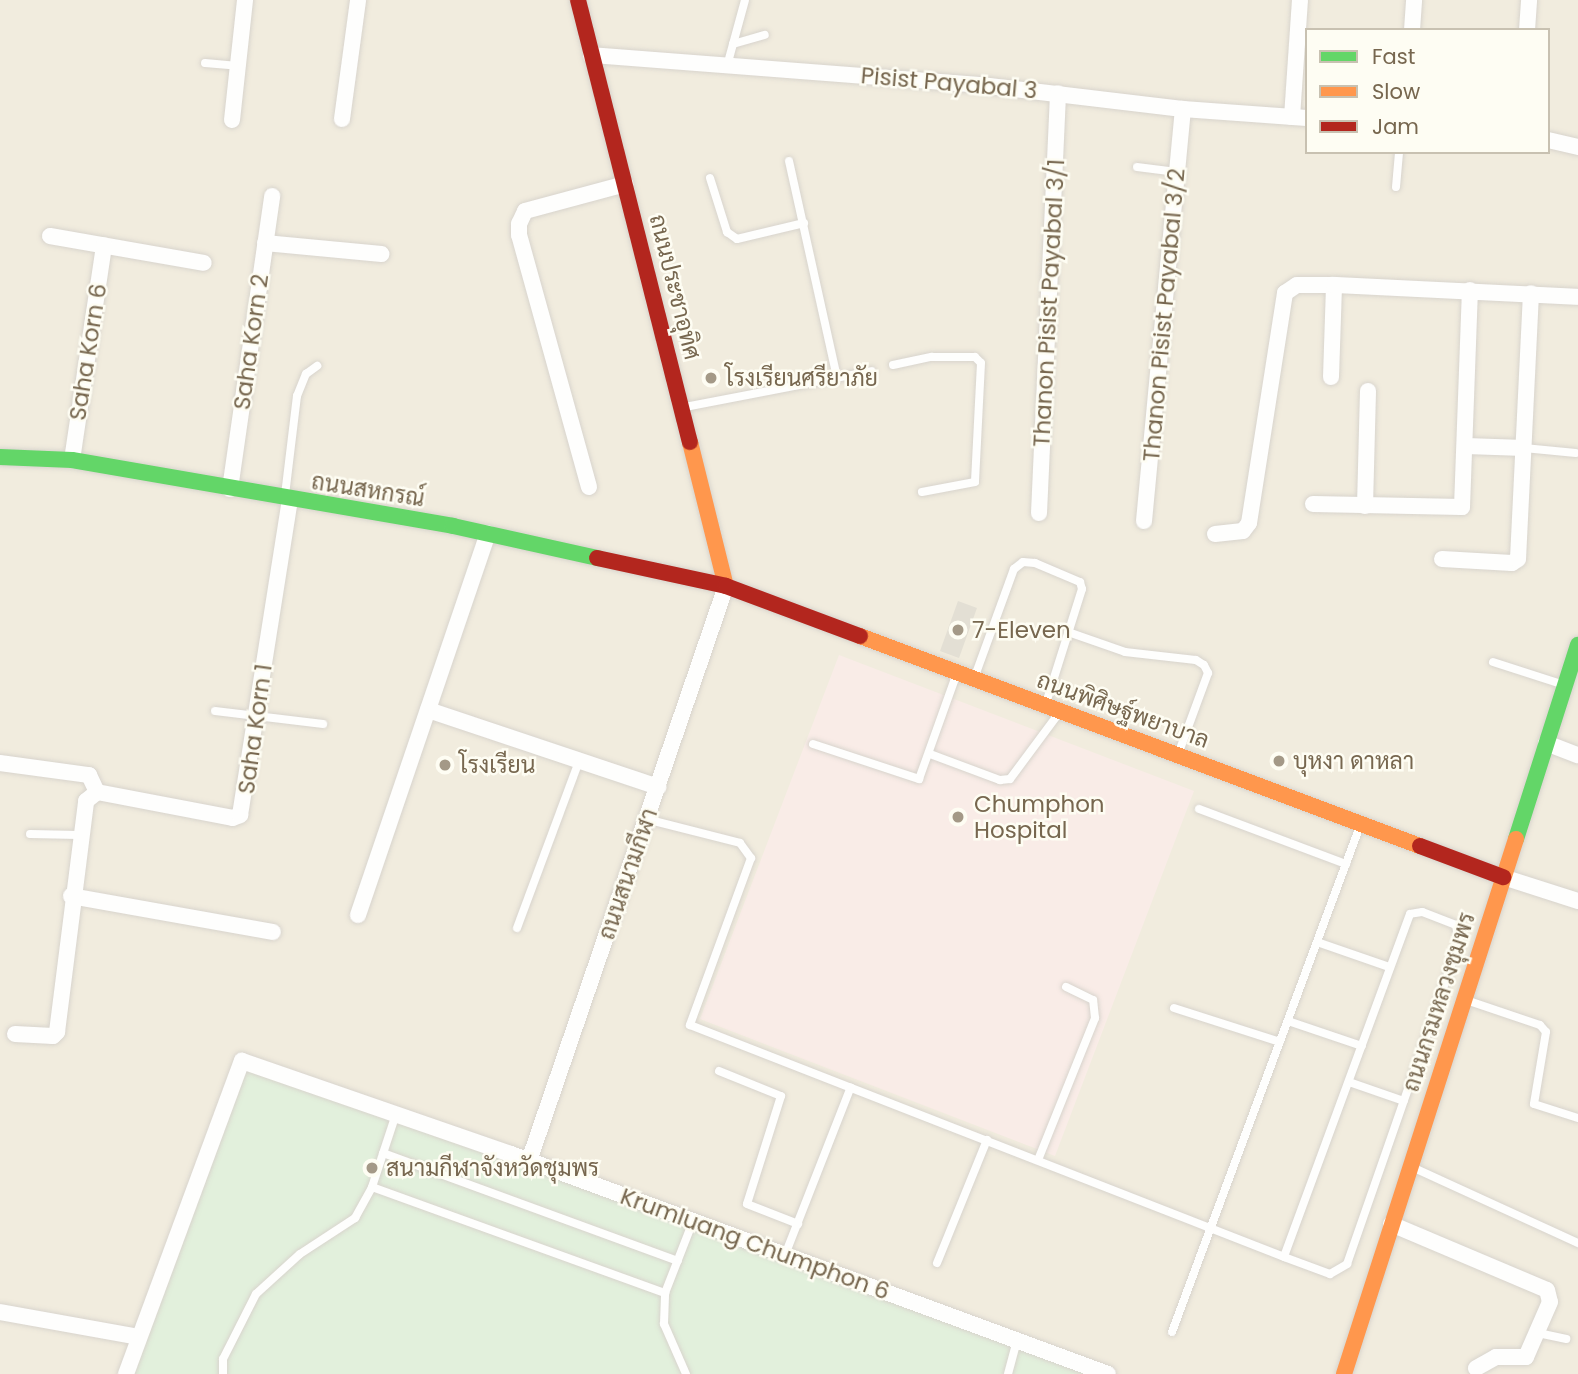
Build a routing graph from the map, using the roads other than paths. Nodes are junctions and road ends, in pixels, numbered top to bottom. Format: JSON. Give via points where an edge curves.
{"nodes":[{"id":1,"x":245,"y":0,"type":"edge"},
{"id":2,"x":358,"y":0,"type":"edge"},
{"id":3,"x":578,"y":0,"type":"edge"},
{"id":4,"x":745,"y":0,"type":"edge"},
{"id":5,"x":1300,"y":0,"type":"edge"},
{"id":6,"x":1414,"y":0,"type":"edge"},
{"id":7,"x":1529,"y":0,"type":"edge"},
{"id":8,"x":1412,"y":28,"type":"edge"},
{"id":9,"x":1527,"y":28,"type":"edge"},
{"id":10,"x":765,"y":35,"type":"dead end"},
{"id":11,"x":733,"y":44,"type":"junction"},
{"id":12,"x":591,"y":55,"type":"junction"},
{"id":13,"x":205,"y":63,"type":"dead end"},
{"id":14,"x":238,"y":66,"type":"junction"},
{"id":15,"x":727,"y":66,"type":"junction"},
{"id":16,"x":1058,"y":93,"type":"junction"},
{"id":17,"x":1183,"y":109,"type":"junction"},
{"id":18,"x":1299,"y":117,"type":"edge"},
{"id":19,"x":342,"y":119,"type":"dead end"},
{"id":20,"x":232,"y":121,"type":"dead end"},
{"id":21,"x":1550,"y":140,"type":"edge"},
{"id":22,"x":1578,"y":147,"type":"edge"},
{"id":23,"x":1399,"y":154,"type":"edge"},
{"id":24,"x":789,"y":162,"type":"dead end"},
{"id":25,"x":1137,"y":167,"type":"dead end"},
{"id":26,"x":1177,"y":172,"type":"junction"},
{"id":27,"x":710,"y":178,"type":"dead end"},
{"id":28,"x":625,"y":184,"type":"junction"},
{"id":29,"x":1396,"y":187,"type":"dead end"},
{"id":30,"x":272,"y":196,"type":"dead end"},
{"id":31,"x":804,"y":223,"type":"junction"},
{"id":32,"x":50,"y":236,"type":"dead end"},
{"id":33,"x":265,"y":243,"type":"junction"},
{"id":34,"x":104,"y":245,"type":"junction"},
{"id":35,"x":382,"y":254,"type":"dead end"},
{"id":36,"x":204,"y":263,"type":"dead end"},
{"id":37,"x":1334,"y":285,"type":"junction"},
{"id":38,"x":1469,"y":290,"type":"junction"},
{"id":39,"x":1531,"y":293,"type":"junction"},
{"id":40,"x":1578,"y":297,"type":"edge"},
{"id":41,"x":893,"y":365,"type":"dead end"},
{"id":42,"x":317,"y":366,"type":"dead end"},
{"id":43,"x":873,"y":371,"type":"dead end"},
{"id":44,"x":1331,"y":377,"type":"dead end"},
{"id":45,"x":837,"y":378,"type":"junction"},
{"id":46,"x":1368,"y":391,"type":"dead end"},
{"id":47,"x":682,"y":408,"type":"junction"},
{"id":48,"x":1466,"y":446,"type":"junction"},
{"id":49,"x":1524,"y":448,"type":"junction"},
{"id":50,"x":1576,"y":453,"type":"dead end"},
{"id":51,"x":0,"y":457,"type":"edge"},
{"id":52,"x":72,"y":460,"type":"junction"},
{"id":53,"x":589,"y":488,"type":"dead end"},
{"id":54,"x":230,"y":489,"type":"junction"},
{"id":55,"x":922,"y":492,"type":"dead end"},
{"id":56,"x":287,"y":500,"type":"junction"},
{"id":57,"x":1313,"y":504,"type":"dead end"},
{"id":58,"x":1365,"y":506,"type":"junction"},
{"id":59,"x":1039,"y":513,"type":"dead end"},
{"id":60,"x":1144,"y":521,"type":"dead end"},
{"id":61,"x":488,"y":534,"type":"junction"},
{"id":62,"x":1214,"y":534,"type":"dead end"},
{"id":63,"x":1442,"y":559,"type":"dead end"},
{"id":64,"x":726,"y":586,"type":"junction"},
{"id":65,"x":1068,"y":632,"type":"junction"},
{"id":66,"x":1578,"y":645,"type":"edge"},
{"id":67,"x":1493,"y":662,"type":"dead end"},
{"id":68,"x":957,"y":672,"type":"junction"},
{"id":69,"x":974,"y":679,"type":"junction"},
{"id":70,"x":1565,"y":685,"type":"junction"},
{"id":71,"x":1053,"y":708,"type":"junction"},
{"id":72,"x":428,"y":710,"type":"junction"},
{"id":73,"x":215,"y":711,"type":"dead end"},
{"id":74,"x":257,"y":713,"type":"junction"},
{"id":75,"x":323,"y":723,"type":"dead end"},
{"id":76,"x":1546,"y":743,"type":"junction"},
{"id":77,"x":813,"y":744,"type":"dead end"},
{"id":78,"x":930,"y":754,"type":"junction"},
{"id":79,"x":1178,"y":755,"type":"junction"},
{"id":80,"x":1578,"y":755,"type":"edge"},
{"id":81,"x":579,"y":761,"type":"junction"},
{"id":82,"x":0,"y":763,"type":"edge"},
{"id":83,"x":657,"y":787,"type":"junction"},
{"id":84,"x":97,"y":792,"type":"junction"},
{"id":85,"x":1199,"y":809,"type":"dead end"},
{"id":86,"x":646,"y":819,"type":"junction"},
{"id":87,"x":1361,"y":823,"type":"junction"},
{"id":88,"x":30,"y":834,"type":"dead end"},
{"id":89,"x":79,"y":835,"type":"junction"},
{"id":90,"x":1346,"y":864,"type":"junction"},
{"id":91,"x":1503,"y":877,"type":"junction"},
{"id":92,"x":71,"y":897,"type":"junction"},
{"id":93,"x":1578,"y":901,"type":"edge"},
{"id":94,"x":358,"y":915,"type":"dead end"},
{"id":95,"x":517,"y":928,"type":"dead end"},
{"id":96,"x":273,"y":932,"type":"dead end"},
{"id":97,"x":1317,"y":942,"type":"junction"},
{"id":98,"x":1389,"y":967,"type":"junction"},
{"id":99,"x":1066,"y":987,"type":"dead end"},
{"id":100,"x":1463,"y":999,"type":"junction"},
{"id":101,"x":1174,"y":1007,"type":"dead end"},
{"id":102,"x":1288,"y":1021,"type":"junction"},
{"id":103,"x":15,"y":1034,"type":"dead end"},
{"id":104,"x":1280,"y":1042,"type":"junction"},
{"id":105,"x":1362,"y":1046,"type":"junction"},
{"id":106,"x":719,"y":1071,"type":"dead end"},
{"id":107,"x":1349,"y":1082,"type":"junction"},
{"id":108,"x":851,"y":1087,"type":"junction"},
{"id":109,"x":1404,"y":1101,"type":"junction"},
{"id":110,"x":396,"y":1114,"type":"junction"},
{"id":111,"x":1578,"y":1118,"type":"edge"},
{"id":112,"x":987,"y":1140,"type":"junction"},
{"id":113,"x":383,"y":1153,"type":"junction"},
{"id":114,"x":1038,"y":1160,"type":"junction"},
{"id":115,"x":529,"y":1161,"type":"junction"},
{"id":116,"x":1410,"y":1166,"type":"junction"},
{"id":117,"x":372,"y":1187,"type":"junction"},
{"id":118,"x":694,"y":1221,"type":"junction"},
{"id":119,"x":798,"y":1224,"type":"junction"},
{"id":120,"x":1391,"y":1224,"type":"junction"},
{"id":121,"x":1212,"y":1227,"type":"junction"},
{"id":122,"x":1578,"y":1243,"type":"edge"},
{"id":123,"x":785,"y":1255,"type":"junction"},
{"id":124,"x":1283,"y":1257,"type":"junction"},
{"id":125,"x":678,"y":1261,"type":"junction"},
{"id":126,"x":937,"y":1263,"type":"dead end"},
{"id":127,"x":665,"y":1293,"type":"junction"},
{"id":128,"x":0,"y":1312,"type":"edge"},
{"id":129,"x":1172,"y":1332,"type":"dead end"},
{"id":130,"x":1538,"y":1333,"type":"junction"},
{"id":131,"x":139,"y":1337,"type":"junction"},
{"id":132,"x":1566,"y":1339,"type":"dead end"},
{"id":133,"x":1017,"y":1340,"type":"junction"},
{"id":134,"x":1476,"y":1368,"type":"dead end"},
{"id":135,"x":126,"y":1374,"type":"edge"},
{"id":136,"x":223,"y":1374,"type":"edge"},
{"id":137,"x":686,"y":1374,"type":"edge"},
{"id":138,"x":1007,"y":1374,"type":"edge"},
{"id":139,"x":1108,"y":1374,"type":"edge"},
{"id":140,"x":1344,"y":1374,"type":"edge"}],
"edges":[{"from":1,"to":14,"type":"street"},
{"from":2,"to":19,"type":"street"},
{"from":3,"to":12,"type":"street","name":"ถนนประชาอุทิศ"},
{"from":4,"to":11,"type":"lane"},
{"from":5,"to":18,"type":"street"},
{"from":6,"to":8,"type":"street"},
{"from":7,"to":9,"type":"street"},
{"from":10,"to":11,"type":"lane"},
{"from":11,"to":15,"type":"lane"},
{"from":12,"to":15,"type":"street","name":"Pisist Payabal 3"},
{"from":12,"to":28,"type":"street","name":"ถนนประชาอุทิศ"},
{"from":13,"to":14,"type":"lane"},
{"from":14,"to":20,"type":"street"},
{"from":15,"to":16,"type":"street","name":"Pisist Payabal 3"},
{"from":16,"to":17,"type":"street","name":"Pisist Payabal 3"},
{"from":16,"to":59,"type":"street","name":"Thanon Pisist Payabal 3/1"},
{"from":17,"to":18,"type":"street","name":"Pisist Payabal 3"},
{"from":17,"to":26,"type":"street","name":"Thanon Pisist Payabal 3/2"},
{"from":21,"to":22,"type":"street"},
{"from":23,"to":29,"type":"lane"},
{"from":24,"to":31,"type":"lane"},
{"from":25,"to":26,"type":"lane"},
{"from":26,"to":60,"type":"street","name":"Thanon Pisist Payabal 3/2"},
{"from":27,"to":31,"type":"lane","via":[[727,232],[737,239]]},
{"from":28,"to":47,"type":"street","name":"ถนนประชาอุทิศ"},
{"from":28,"to":53,"type":"street","via":[[525,211],[519,224]]},
{"from":30,"to":33,"type":"street","name":"Saha Korn 2"},
{"from":31,"to":45,"type":"lane"},
{"from":32,"to":34,"type":"street"},
{"from":33,"to":35,"type":"street"},
{"from":33,"to":54,"type":"street","name":"Saha Korn 2"},
{"from":34,"to":36,"type":"street"},
{"from":34,"to":52,"type":"street","name":"Saha Korn 6"},
{"from":37,"to":38,"type":"street"},
{"from":37,"to":44,"type":"street"},
{"from":37,"to":62,"type":"street","via":[[1297,285],[1285,293],[1249,523],[1243,531]]},
{"from":38,"to":39,"type":"street"},
{"from":38,"to":48,"type":"street"},
{"from":39,"to":40,"type":"street"},
{"from":39,"to":49,"type":"street"},
{"from":41,"to":55,"type":"lane","via":[[932,357],[975,357],[981,363],[975,482]]},
{"from":42,"to":56,"type":"lane","via":[[306,374],[297,396]]},
{"from":43,"to":45,"type":"lane"},
{"from":45,"to":47,"type":"lane"},
{"from":46,"to":58,"type":"street"},
{"from":47,"to":64,"type":"street","name":"ถนนประชาอุทิศ"},
{"from":48,"to":49,"type":"street"},
{"from":48,"to":58,"type":"street","via":[[1462,507]]},
{"from":49,"to":50,"type":"lane"},
{"from":49,"to":63,"type":"street","via":[[1518,559],[1512,563]]},
{"from":51,"to":52,"type":"street","name":"ถนนสหกรณ์"},
{"from":52,"to":54,"type":"street","name":"ถนนสหกรณ์"},
{"from":54,"to":56,"type":"street","name":"ถนนสหกรณ์"},
{"from":56,"to":61,"type":"street","name":"ถนนสหกรณ์"},
{"from":56,"to":74,"type":"street","name":"Saha Korn 1"},
{"from":57,"to":58,"type":"street"},
{"from":61,"to":64,"type":"street","name":"ถนนสหกรณ์"},
{"from":61,"to":72,"type":"street"},
{"from":64,"to":68,"type":"street","name":"ถนนพิศิษฐ์พยาบาล"},
{"from":64,"to":83,"type":"street","name":"ถนนสนามกีฬา"},
{"from":65,"to":69,"type":"lane","via":[[1082,589],[1080,582],[1023,562],[1014,569]]},
{"from":65,"to":71,"type":"lane"},
{"from":65,"to":79,"type":"lane","via":[[1125,652],[1196,660],[1204,665],[1208,673]]},
{"from":66,"to":70,"type":"street","name":"ถนนกรมหลวงชุมพร"},
{"from":67,"to":70,"type":"lane"},
{"from":68,"to":69,"type":"street","name":"ถนนพิศิษฐ์พยาบาล"},
{"from":68,"to":78,"type":"lane"},
{"from":69,"to":71,"type":"street","name":"ถนนพิศิษฐ์พยาบาล"},
{"from":70,"to":76,"type":"street","name":"ถนนกรมหลวงชุมพร"},
{"from":71,"to":78,"type":"lane","via":[[1010,779],[1000,780]]},
{"from":71,"to":79,"type":"street","name":"ถนนพิศิษฐ์พยาบาล"},
{"from":72,"to":81,"type":"street"},
{"from":72,"to":94,"type":"street"},
{"from":73,"to":74,"type":"lane"},
{"from":74,"to":75,"type":"lane"},
{"from":74,"to":84,"type":"street","name":"Saha Korn 1","via":[[240,815],[233,818]]},
{"from":76,"to":80,"type":"street"},
{"from":76,"to":91,"type":"street","name":"ถนนกรมหลวงชุมพร"},
{"from":77,"to":78,"type":"lane","via":[[919,779]]},
{"from":79,"to":87,"type":"street","name":"ถนนพิศิษฐ์พยาบาล"},
{"from":81,"to":83,"type":"street"},
{"from":81,"to":95,"type":"lane"},
{"from":82,"to":84,"type":"street","via":[[89,775]]},
{"from":83,"to":86,"type":"street","name":"ถนนสนามกีฬา"},
{"from":84,"to":89,"type":"street","via":[[86,801]]},
{"from":85,"to":90,"type":"lane"},
{"from":86,"to":108,"type":"lane","via":[[740,843],[751,858],[690,1025]]},
{"from":86,"to":115,"type":"street","name":"ถนนสนามกีฬา"},
{"from":87,"to":90,"type":"lane"},
{"from":87,"to":91,"type":"street","name":"ถนนพิศิษฐ์พยาบาล"},
{"from":88,"to":89,"type":"lane"},
{"from":89,"to":92,"type":"street"},
{"from":90,"to":97,"type":"lane"},
{"from":91,"to":93,"type":"street"},
{"from":91,"to":100,"type":"street","name":"ถนนกรมหลวงชุมพร"},
{"from":92,"to":96,"type":"street"},
{"from":92,"to":103,"type":"street","via":[[57,1032],[53,1037]]},
{"from":97,"to":98,"type":"lane"},
{"from":97,"to":102,"type":"lane"},
{"from":98,"to":105,"type":"lane"},
{"from":98,"to":109,"type":"lane","via":[[1414,911],[1456,925],[1459,942]]},
{"from":99,"to":114,"type":"lane","via":[[1093,1000],[1095,1018]]},
{"from":100,"to":111,"type":"lane","via":[[1540,1025],[1546,1032],[1534,1104]]},
{"from":100,"to":116,"type":"street","name":"ถนนกรมหลวงชุมพร"},
{"from":101,"to":104,"type":"lane"},
{"from":102,"to":104,"type":"lane"},
{"from":102,"to":105,"type":"lane"},
{"from":104,"to":121,"type":"lane"},
{"from":105,"to":107,"type":"lane"},
{"from":106,"to":119,"type":"lane","via":[[781,1096],[747,1204]]},
{"from":107,"to":109,"type":"lane"},
{"from":107,"to":124,"type":"lane"},
{"from":108,"to":112,"type":"lane"},
{"from":108,"to":119,"type":"lane"},
{"from":109,"to":124,"type":"lane","via":[[1347,1265],[1330,1274]]},
{"from":110,"to":113,"type":"lane"},
{"from":110,"to":115,"type":"street","name":"Krumluang Chumphon 6"},
{"from":110,"to":131,"type":"street","name":"Krumluang Chumphon 6","via":[[242,1061]]},
{"from":112,"to":114,"type":"lane"},
{"from":112,"to":126,"type":"lane"},
{"from":113,"to":117,"type":"lane"},
{"from":113,"to":125,"type":"lane"},
{"from":114,"to":121,"type":"lane"},
{"from":115,"to":118,"type":"street","name":"Krumluang Chumphon 6"},
{"from":116,"to":120,"type":"street","name":"ถนนกรมหลวงชุมพร"},
{"from":116,"to":122,"type":"lane"},
{"from":117,"to":127,"type":"lane"},
{"from":117,"to":136,"type":"lane","via":[[355,1219],[300,1254],[256,1294],[223,1359]]},
{"from":118,"to":123,"type":"street","name":"Krumluang Chumphon 6"},
{"from":118,"to":125,"type":"lane"},
{"from":119,"to":123,"type":"lane"},
{"from":120,"to":130,"type":"street","via":[[1547,1290],[1550,1302]]},
{"from":120,"to":140,"type":"street","name":"ถนนกรมหลวงชุมพร"},
{"from":121,"to":124,"type":"lane"},
{"from":121,"to":129,"type":"lane"},
{"from":123,"to":133,"type":"street","name":"Krumluang Chumphon 6"},
{"from":125,"to":127,"type":"lane"},
{"from":127,"to":137,"type":"lane","via":[[664,1324]]},
{"from":128,"to":131,"type":"street"},
{"from":130,"to":132,"type":"lane"},
{"from":130,"to":134,"type":"street","via":[[1526,1357],[1496,1357]]},
{"from":131,"to":135,"type":"street"},
{"from":133,"to":138,"type":"lane"},
{"from":133,"to":139,"type":"street","name":"Krumluang Chumphon 6"}]}
